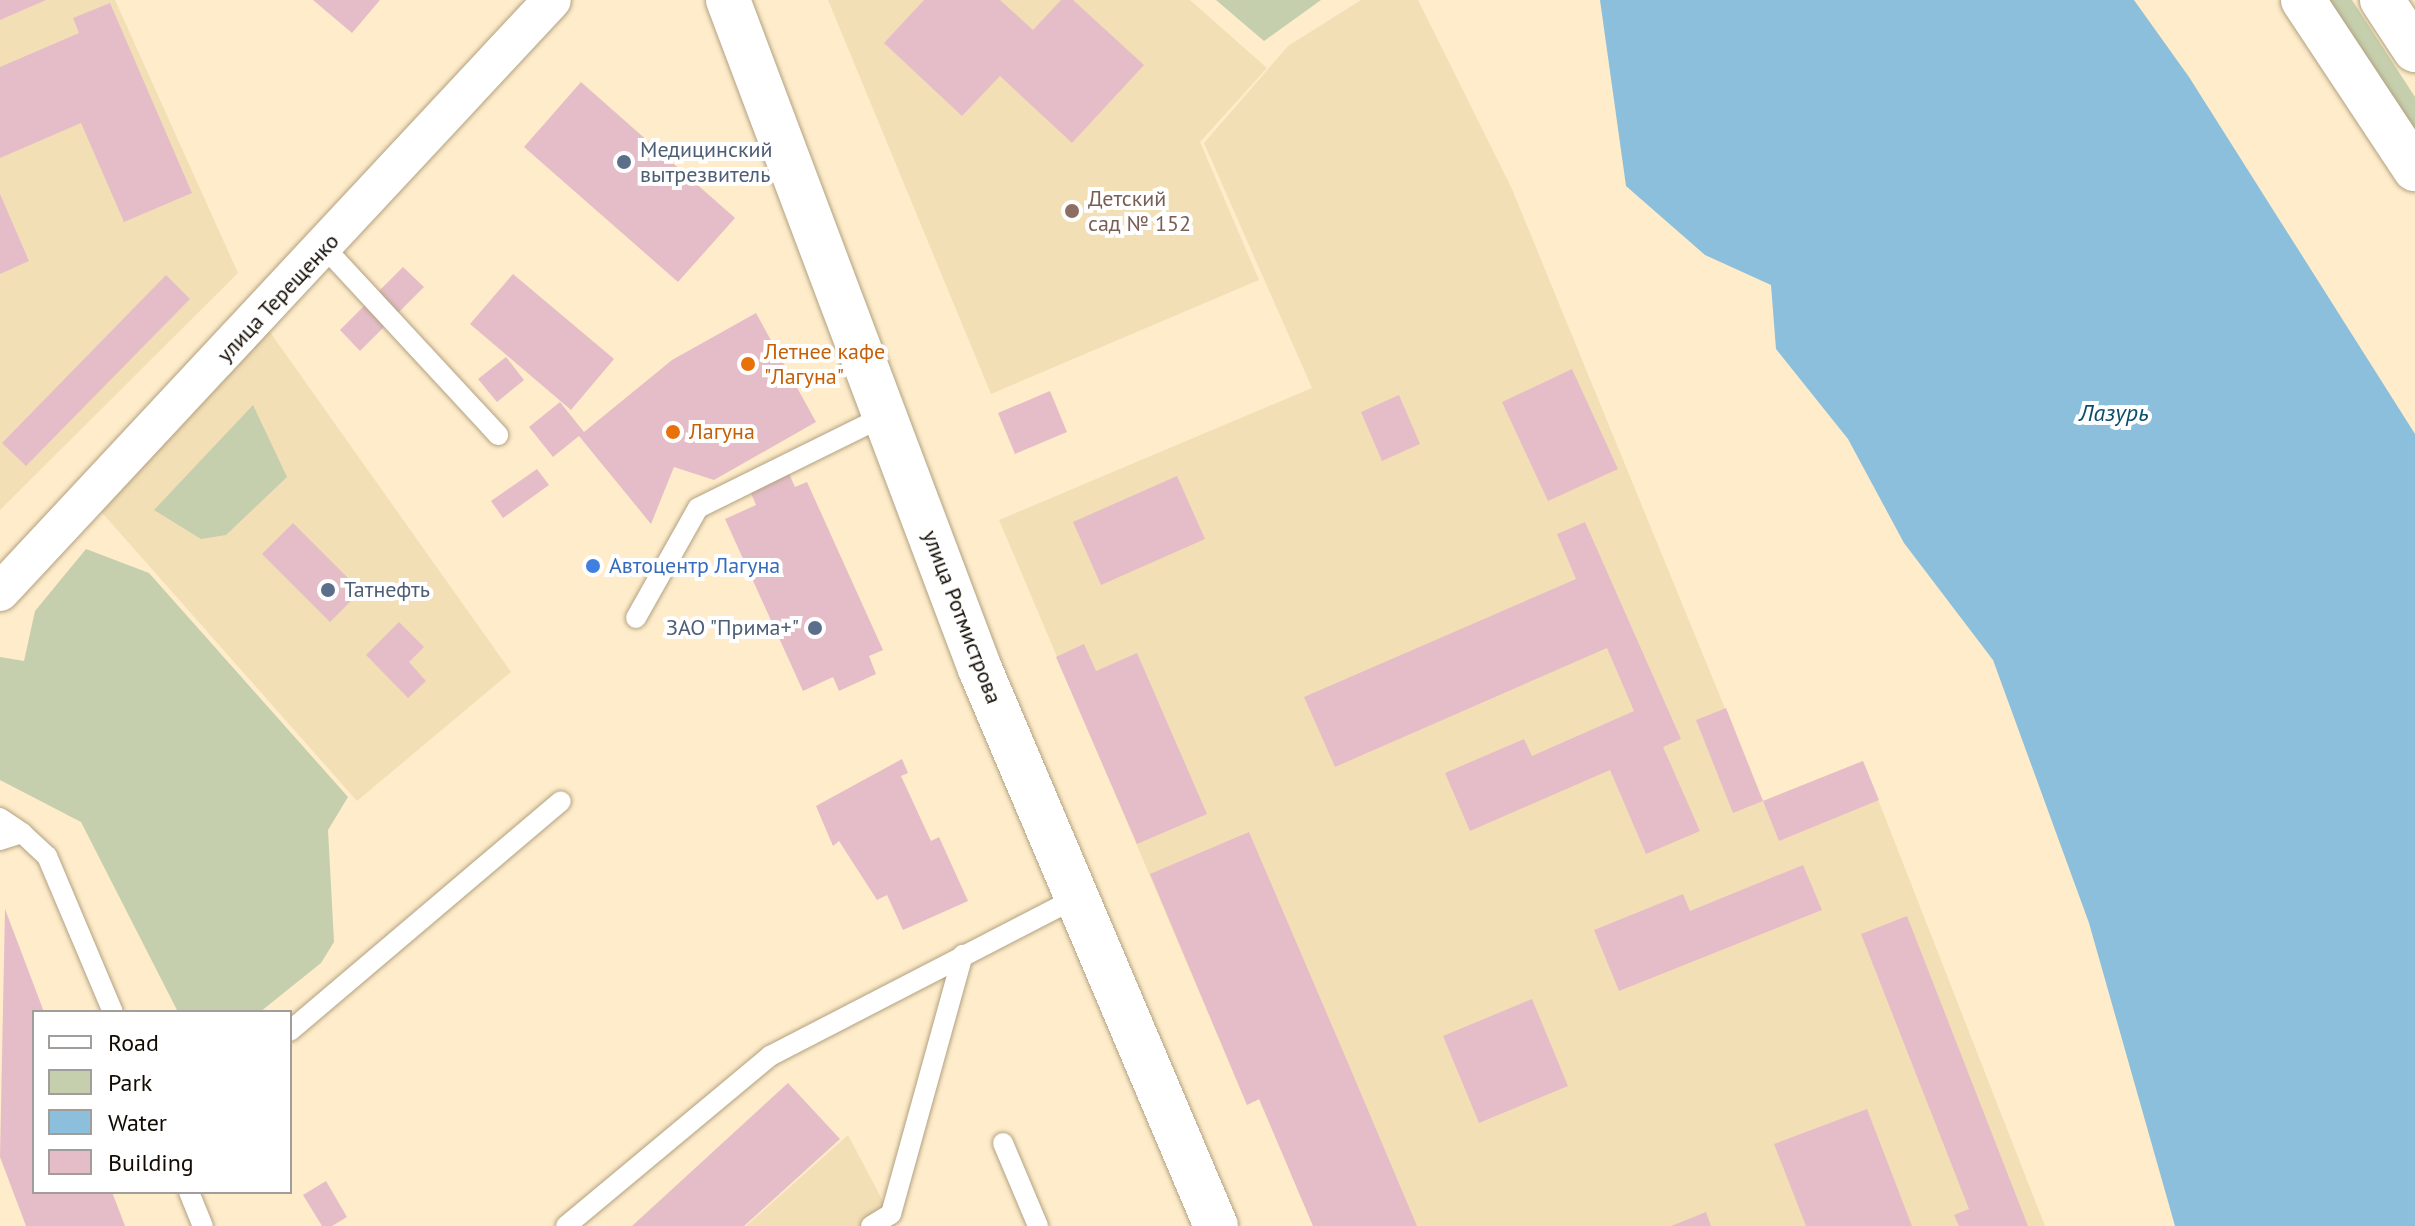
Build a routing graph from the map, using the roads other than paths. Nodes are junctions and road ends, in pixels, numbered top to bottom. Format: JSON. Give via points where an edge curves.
{"nodes":[{"id":1,"x":552,"y":0,"type":"edge"},
{"id":2,"x":728,"y":0,"type":"edge"},
{"id":3,"x":2303,"y":0,"type":"edge"},
{"id":4,"x":2382,"y":0,"type":"edge"},
{"id":5,"x":2415,"y":50,"type":"edge"},
{"id":6,"x":2415,"y":169,"type":"edge"},
{"id":7,"x":325,"y":248,"type":"junction"},
{"id":8,"x":886,"y":415,"type":"junction"},
{"id":9,"x":498,"y":435,"type":"dead end"},
{"id":10,"x":0,"y":592,"type":"edge"},
{"id":11,"x":636,"y":618,"type":"dead end"},
{"id":12,"x":561,"y":801,"type":"dead end"},
{"id":13,"x":0,"y":818,"type":"edge"},
{"id":14,"x":22,"y":833,"type":"junction"},
{"id":15,"x":0,"y":840,"type":"edge"},
{"id":16,"x":1072,"y":900,"type":"junction"},
{"id":17,"x":963,"y":955,"type":"junction"},
{"id":18,"x":112,"y":1010,"type":"edge"},
{"id":19,"x":292,"y":1029,"type":"edge"},
{"id":20,"x":1003,"y":1143,"type":"dead end"},
{"id":21,"x":190,"y":1194,"type":"edge"},
{"id":22,"x":203,"y":1226,"type":"edge"},
{"id":23,"x":566,"y":1226,"type":"edge"},
{"id":24,"x":871,"y":1226,"type":"edge"},
{"id":25,"x":1038,"y":1226,"type":"edge"},
{"id":26,"x":1216,"y":1226,"type":"edge"}],
"edges":[{"from":1,"to":7,"type":"street","name":"улица Терещенко"},
{"from":2,"to":8,"type":"street","name":"улица Ротмистрова"},
{"from":3,"to":6,"type":"street"},
{"from":4,"to":5,"type":"street"},
{"from":7,"to":9,"type":"lane"},
{"from":7,"to":10,"type":"street","name":"улица Терещенко"},
{"from":8,"to":11,"type":"lane","via":[[698,508]]},
{"from":8,"to":16,"type":"street","name":"улица Ротмистрова"},
{"from":12,"to":19,"type":"lane"},
{"from":13,"to":14,"type":"lane"},
{"from":14,"to":15,"type":"lane"},
{"from":14,"to":18,"type":"lane","via":[[47,856]]},
{"from":16,"to":17,"type":"lane"},
{"from":16,"to":26,"type":"street","name":"улица Ротмистрова"},
{"from":17,"to":23,"type":"lane","via":[[770,1056]]},
{"from":17,"to":24,"type":"lane","via":[[891,1214]]},
{"from":20,"to":25,"type":"lane"},
{"from":21,"to":22,"type":"lane"}]}
